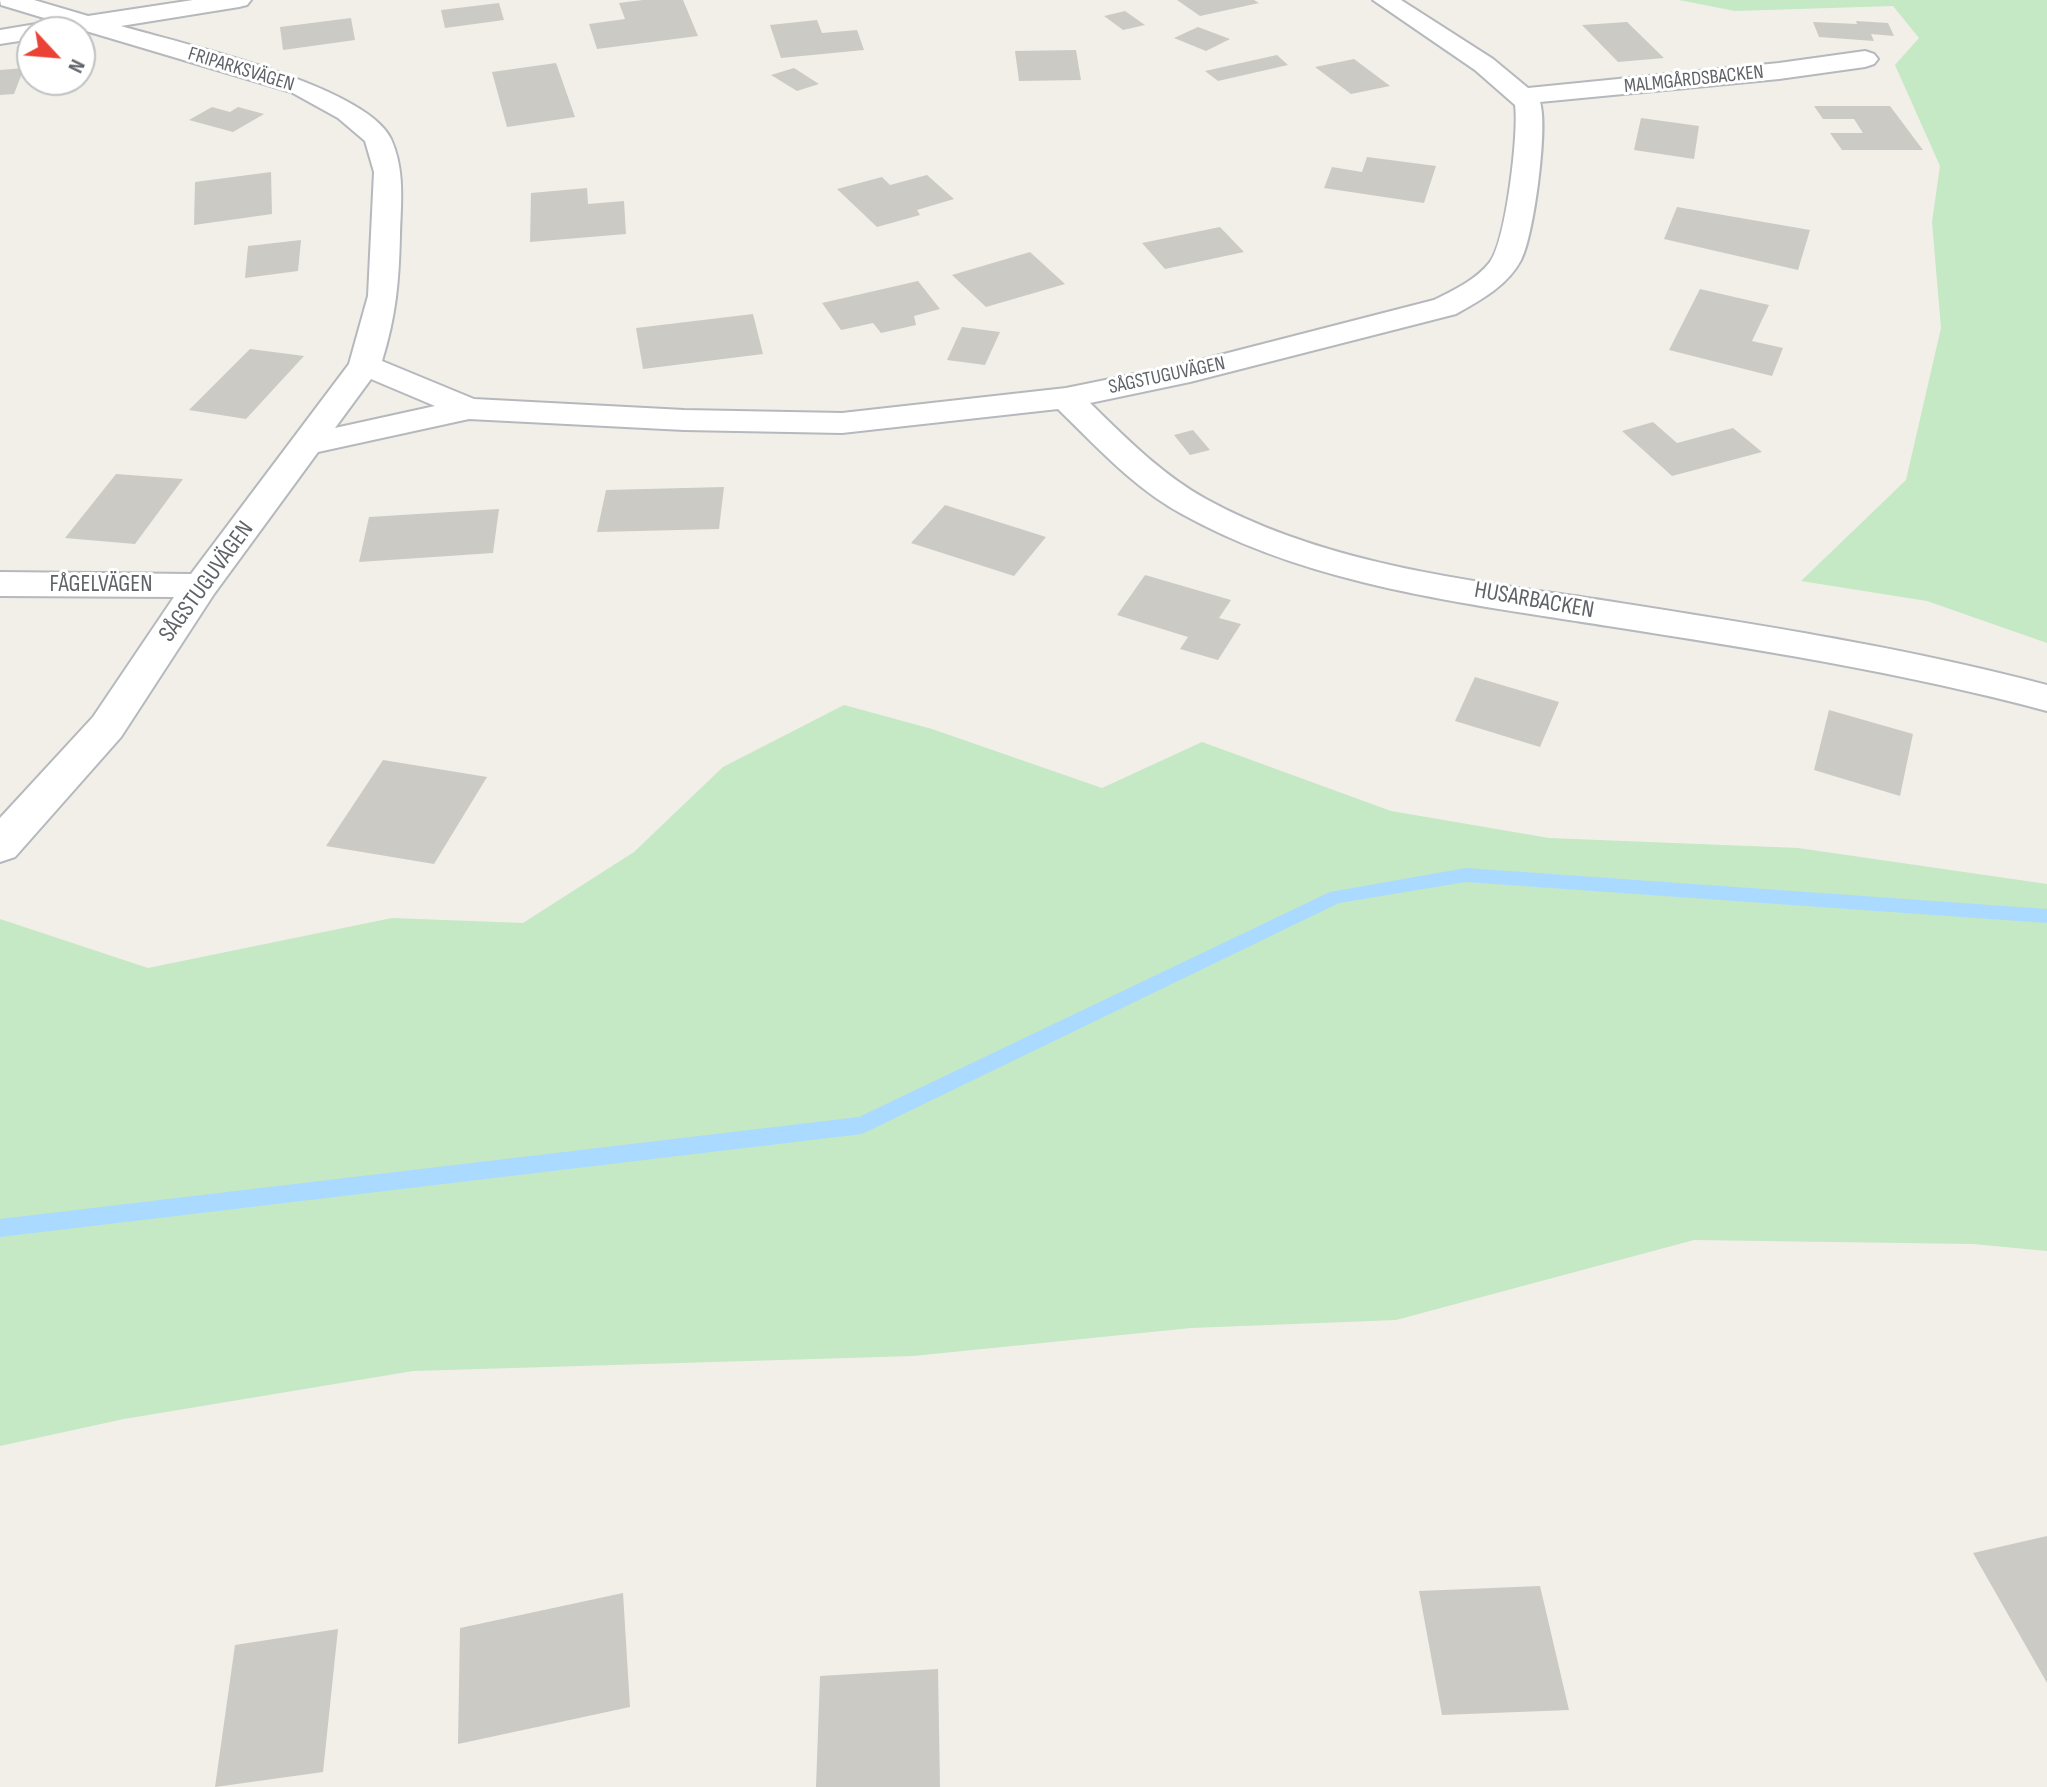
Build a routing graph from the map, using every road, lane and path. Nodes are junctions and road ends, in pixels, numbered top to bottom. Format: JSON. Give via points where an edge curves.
{"nodes":[{"id":1,"x":9,"y":0,"type":"edge"},
{"id":2,"x":239,"y":0,"type":"edge"},
{"id":3,"x":1385,"y":0,"type":"edge"},
{"id":4,"x":62,"y":16,"type":"edge"},
{"id":5,"x":96,"y":21,"type":"edge"},
{"id":6,"x":96,"y":26,"type":"edge"},
{"id":7,"x":1865,"y":59,"type":"dead end"},
{"id":8,"x":1522,"y":96,"type":"junction"},
{"id":9,"x":365,"y":365,"type":"junction"},
{"id":10,"x":1066,"y":398,"type":"junction"},
{"id":11,"x":469,"y":409,"type":"junction"},
{"id":12,"x":309,"y":444,"type":"junction"},
{"id":13,"x":0,"y":584,"type":"edge"},
{"id":14,"x":201,"y":586,"type":"junction"},
{"id":15,"x":2047,"y":698,"type":"edge"},
{"id":16,"x":0,"y":846,"type":"edge"}],
"edges":[{"from":1,"to":4,"type":"street","name":"FRIPARKSVÄGEN"},
{"from":2,"to":5,"type":"street"},
{"from":3,"to":8,"type":"street"},
{"from":6,"to":9,"type":"street","name":"FRIPARKSVÄGEN","via":[[300,87],[347,112],[377,138],[388,172],[383,296]]},
{"from":7,"to":8,"type":"street","name":"MALMGÅRDSBACKEN"},
{"from":8,"to":10,"type":"street","name":"SÅGSTUGUVÄGEN","via":[[1530,108],[1530,131],[1516,232],[1509,256],[1475,291],[1421,314]]},
{"from":9,"to":11,"type":"street","name":"SÅGSTUGUVÄGEN"},
{"from":9,"to":12,"type":"street","name":"FRIPARKSVÄGEN"},
{"from":10,"to":11,"type":"street","name":"SÅGSTUGUVÄGEN","via":[[842,423]]},
{"from":10,"to":15,"type":"street","name":"HUSARBACKEN","via":[[1149,476],[1193,506],[1299,552],[1488,595],[1773,640]]},
{"from":11,"to":12,"type":"street","name":"SÅGSTUGUVÄGEN"},
{"from":12,"to":14,"type":"street","name":"SÅGSTUGUVÄGEN"},
{"from":13,"to":14,"type":"street","name":"FÅGELVÄGEN"},
{"from":14,"to":16,"type":"street","name":"SÅGSTUGUVÄGEN","via":[[107,727]]}]}
